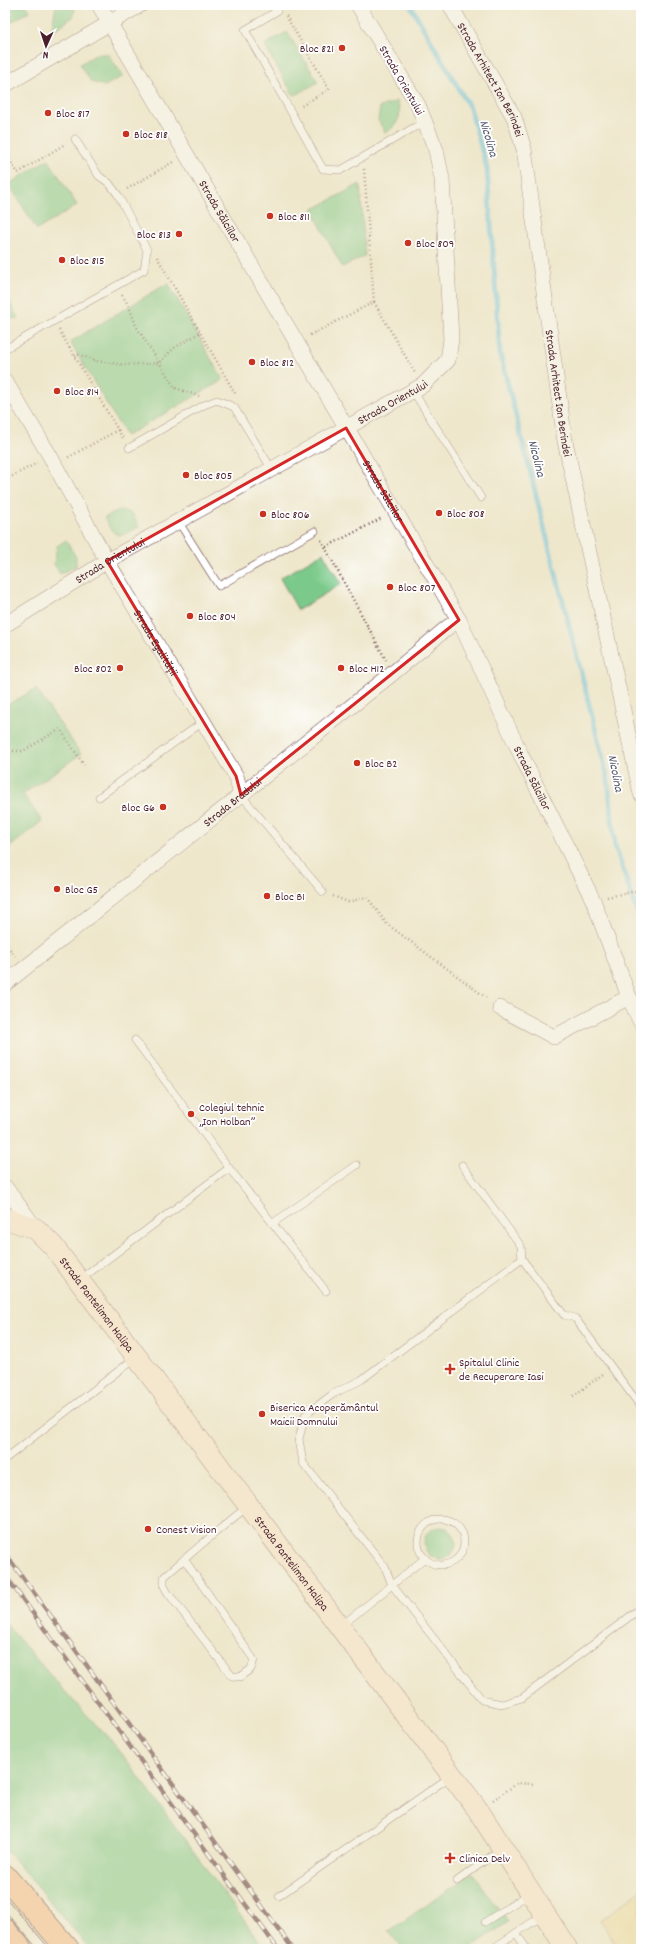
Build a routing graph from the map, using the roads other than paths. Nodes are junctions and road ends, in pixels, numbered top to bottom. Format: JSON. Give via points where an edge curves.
{"nodes":[{"id":1,"x":99,"y":5,"type":"edge"},
{"id":2,"x":140,"y":5,"type":"edge"},
{"id":3,"x":358,"y":5,"type":"edge"},
{"id":4,"x":450,"y":5,"type":"edge"},
{"id":5,"x":275,"y":8,"type":"edge"},
{"id":6,"x":110,"y":23,"type":"junction"},
{"id":7,"x":5,"y":85,"type":"edge"},
{"id":8,"x":426,"y":124,"type":"junction"},
{"id":9,"x":75,"y":138,"type":"road end"},
{"id":10,"x":5,"y":349,"type":"edge"},
{"id":11,"x":5,"y":381,"type":"edge"},
{"id":12,"x":418,"y":388,"type":"junction"},
{"id":13,"x":346,"y":428,"type":"junction"},
{"id":14,"x":129,"y":448,"type":"dead end"},
{"id":15,"x":271,"y":468,"type":"junction"},
{"id":16,"x":481,"y":498,"type":"dead end"},
{"id":17,"x":178,"y":520,"type":"junction"},
{"id":18,"x":315,"y":531,"type":"road end"},
{"id":19,"x":107,"y":561,"type":"junction"},
{"id":20,"x":459,"y":620,"type":"junction"},
{"id":21,"x":5,"y":625,"type":"edge"},
{"id":22,"x":203,"y":722,"type":"junction"},
{"id":23,"x":641,"y":794,"type":"edge"},
{"id":24,"x":241,"y":795,"type":"junction"},
{"id":25,"x":99,"y":797,"type":"dead end"},
{"id":26,"x":323,"y":892,"type":"road end"},
{"id":27,"x":5,"y":984,"type":"edge"},
{"id":28,"x":628,"y":997,"type":"junction"},
{"id":29,"x":500,"y":1008,"type":"road end"},
{"id":30,"x":641,"y":1023,"type":"edge"},
{"id":31,"x":135,"y":1040,"type":"dead end"},
{"id":32,"x":356,"y":1165,"type":"dead end"},
{"id":33,"x":462,"y":1165,"type":"dead end"},
{"id":34,"x":229,"y":1168,"type":"junction"},
{"id":35,"x":5,"y":1187,"type":"edge"},
{"id":36,"x":5,"y":1218,"type":"edge"},
{"id":37,"x":273,"y":1223,"type":"junction"},
{"id":38,"x":36,"y":1229,"type":"junction"},
{"id":39,"x":522,"y":1259,"type":"junction"},
{"id":40,"x":79,"y":1281,"type":"junction"},
{"id":41,"x":326,"y":1290,"type":"dead end"},
{"id":42,"x":137,"y":1357,"type":"junction"},
{"id":43,"x":641,"y":1406,"type":"edge"},
{"id":44,"x":5,"y":1459,"type":"edge"},
{"id":45,"x":249,"y":1506,"type":"junction"},
{"id":46,"x":425,"y":1558,"type":"junction"},
{"id":47,"x":184,"y":1559,"type":"junction"},
{"id":48,"x":392,"y":1585,"type":"junction"},
{"id":49,"x":641,"y":1608,"type":"edge"},
{"id":50,"x":340,"y":1627,"type":"junction"},
{"id":51,"x":451,"y":1775,"type":"junction"},
{"id":52,"x":503,"y":1848,"type":"junction"},
{"id":53,"x":5,"y":1876,"type":"edge"},
{"id":54,"x":457,"y":1880,"type":"dead end"},
{"id":55,"x":532,"y":1892,"type":"junction"},
{"id":56,"x":279,"y":1896,"type":"dead end"},
{"id":57,"x":545,"y":1914,"type":"junction"},
{"id":58,"x":485,"y":1922,"type":"dead end"},
{"id":59,"x":5,"y":1930,"type":"edge"},
{"id":60,"x":516,"y":1933,"type":"junction"},
{"id":61,"x":21,"y":1949,"type":"edge"},
{"id":62,"x":68,"y":1949,"type":"edge"},
{"id":63,"x":492,"y":1949,"type":"edge"},
{"id":64,"x":527,"y":1949,"type":"edge"},
{"id":65,"x":567,"y":1949,"type":"edge"}],
"edges":[{"from":1,"to":6,"type":"street","name":"Strada Sălciilor"},
{"from":2,"to":6,"type":"street"},
{"from":3,"to":8,"type":"street","name":"Strada Orientului","via":[[418,105]]},
{"from":4,"to":23,"type":"street","name":"Strada Arhitect Ion Berindei","via":[[514,116],[524,149],[565,441]]},
{"from":5,"to":8,"type":"lane","via":[[245,30],[323,169],[341,170],[415,127]]},
{"from":6,"to":7,"type":"street"},
{"from":6,"to":13,"type":"street","name":"Strada Sălciilor"},
{"from":8,"to":12,"type":"street","name":"Strada Orientului","via":[[436,150],[442,179],[450,338],[448,360]]},
{"from":9,"to":10,"type":"lane","via":[[99,176],[109,183],[118,195],[147,250],[144,270]]},
{"from":11,"to":19,"type":"street","name":"Strada Egalității"},
{"from":12,"to":13,"type":"street","name":"Strada Orientului"},
{"from":12,"to":16,"type":"lane"},
{"from":13,"to":15,"type":"street","name":"Strada Orientului"},
{"from":13,"to":20,"type":"street","name":"Strada Sălciilor"},
{"from":14,"to":15,"type":"lane","via":[[217,400],[234,407]]},
{"from":15,"to":17,"type":"street","name":"Strada Orientului"},
{"from":17,"to":18,"type":"lane","via":[[219,586]]},
{"from":17,"to":19,"type":"street","name":"Strada Orientului"},
{"from":19,"to":21,"type":"street","name":"Strada Orientului"},
{"from":19,"to":22,"type":"street","name":"Strada Egalității"},
{"from":20,"to":24,"type":"street","name":"Strada Bradului"},
{"from":20,"to":28,"type":"street","name":"Strada Sălciilor","via":[[521,756],[593,900]]},
{"from":22,"to":24,"type":"street","name":"Strada Egalității","via":[[236,776]]},
{"from":22,"to":25,"type":"lane"},
{"from":24,"to":26,"type":"lane","name":"Strada Egalității"},
{"from":24,"to":27,"type":"street","name":"Strada Bradului"},
{"from":28,"to":29,"type":"street","via":[[554,1037]]},
{"from":28,"to":30,"type":"street","name":"Strada Sălciilor"},
{"from":31,"to":34,"type":"lane"},
{"from":32,"to":37,"type":"lane"},
{"from":33,"to":39,"type":"lane","via":[[521,1246]]},
{"from":34,"to":37,"type":"lane"},
{"from":34,"to":40,"type":"lane"},
{"from":35,"to":38,"type":"street","name":"Strada Pantelimon Halipa"},
{"from":36,"to":38,"type":"street"},
{"from":37,"to":41,"type":"lane"},
{"from":38,"to":40,"type":"street","name":"Strada Pantelimon Halipa","via":[[53,1246]]},
{"from":39,"to":43,"type":"lane","via":[[564,1315],[575,1318]]},
{"from":39,"to":48,"type":"lane","via":[[361,1380],[333,1394],[305,1415],[298,1439],[303,1463],[385,1567]]},
{"from":40,"to":42,"type":"street","name":"Strada Pantelimon Halipa"},
{"from":42,"to":44,"type":"lane"},
{"from":42,"to":45,"type":"street","name":"Strada Pantelimon Halipa"},
{"from":45,"to":47,"type":"lane"},
{"from":45,"to":50,"type":"street","name":"Strada Pantelimon Halipa"},
{"from":46,"to":46,"type":"lane","via":[[439,1565],[454,1561],[460,1554],[464,1539],[457,1526],[443,1520],[428,1523],[419,1536],[420,1552]]},
{"from":46,"to":48,"type":"lane"},
{"from":47,"to":47,"type":"lane","via":[[164,1577],[164,1586],[232,1676],[240,1677],[251,1669],[254,1660]]},
{"from":48,"to":49,"type":"lane","via":[[482,1700],[502,1704],[522,1698]]},
{"from":48,"to":50,"type":"lane"},
{"from":50,"to":51,"type":"street","name":"Strada Pantelimon Halipa"},
{"from":51,"to":52,"type":"street","name":"Strada Pantelimon Halipa"},
{"from":51,"to":56,"type":"lane"},
{"from":52,"to":54,"type":"lane"},
{"from":52,"to":55,"type":"street","name":"Strada Pantelimon Halipa"},
{"from":53,"to":62,"type":"main road"},
{"from":55,"to":57,"type":"street","name":"Strada Pantelimon Halipa"},
{"from":55,"to":58,"type":"lane"},
{"from":57,"to":60,"type":"lane"},
{"from":57,"to":65,"type":"street","name":"Strada Pantelimon Halipa"},
{"from":59,"to":61,"type":"main road"},
{"from":60,"to":63,"type":"lane"},
{"from":60,"to":64,"type":"lane"}]}
